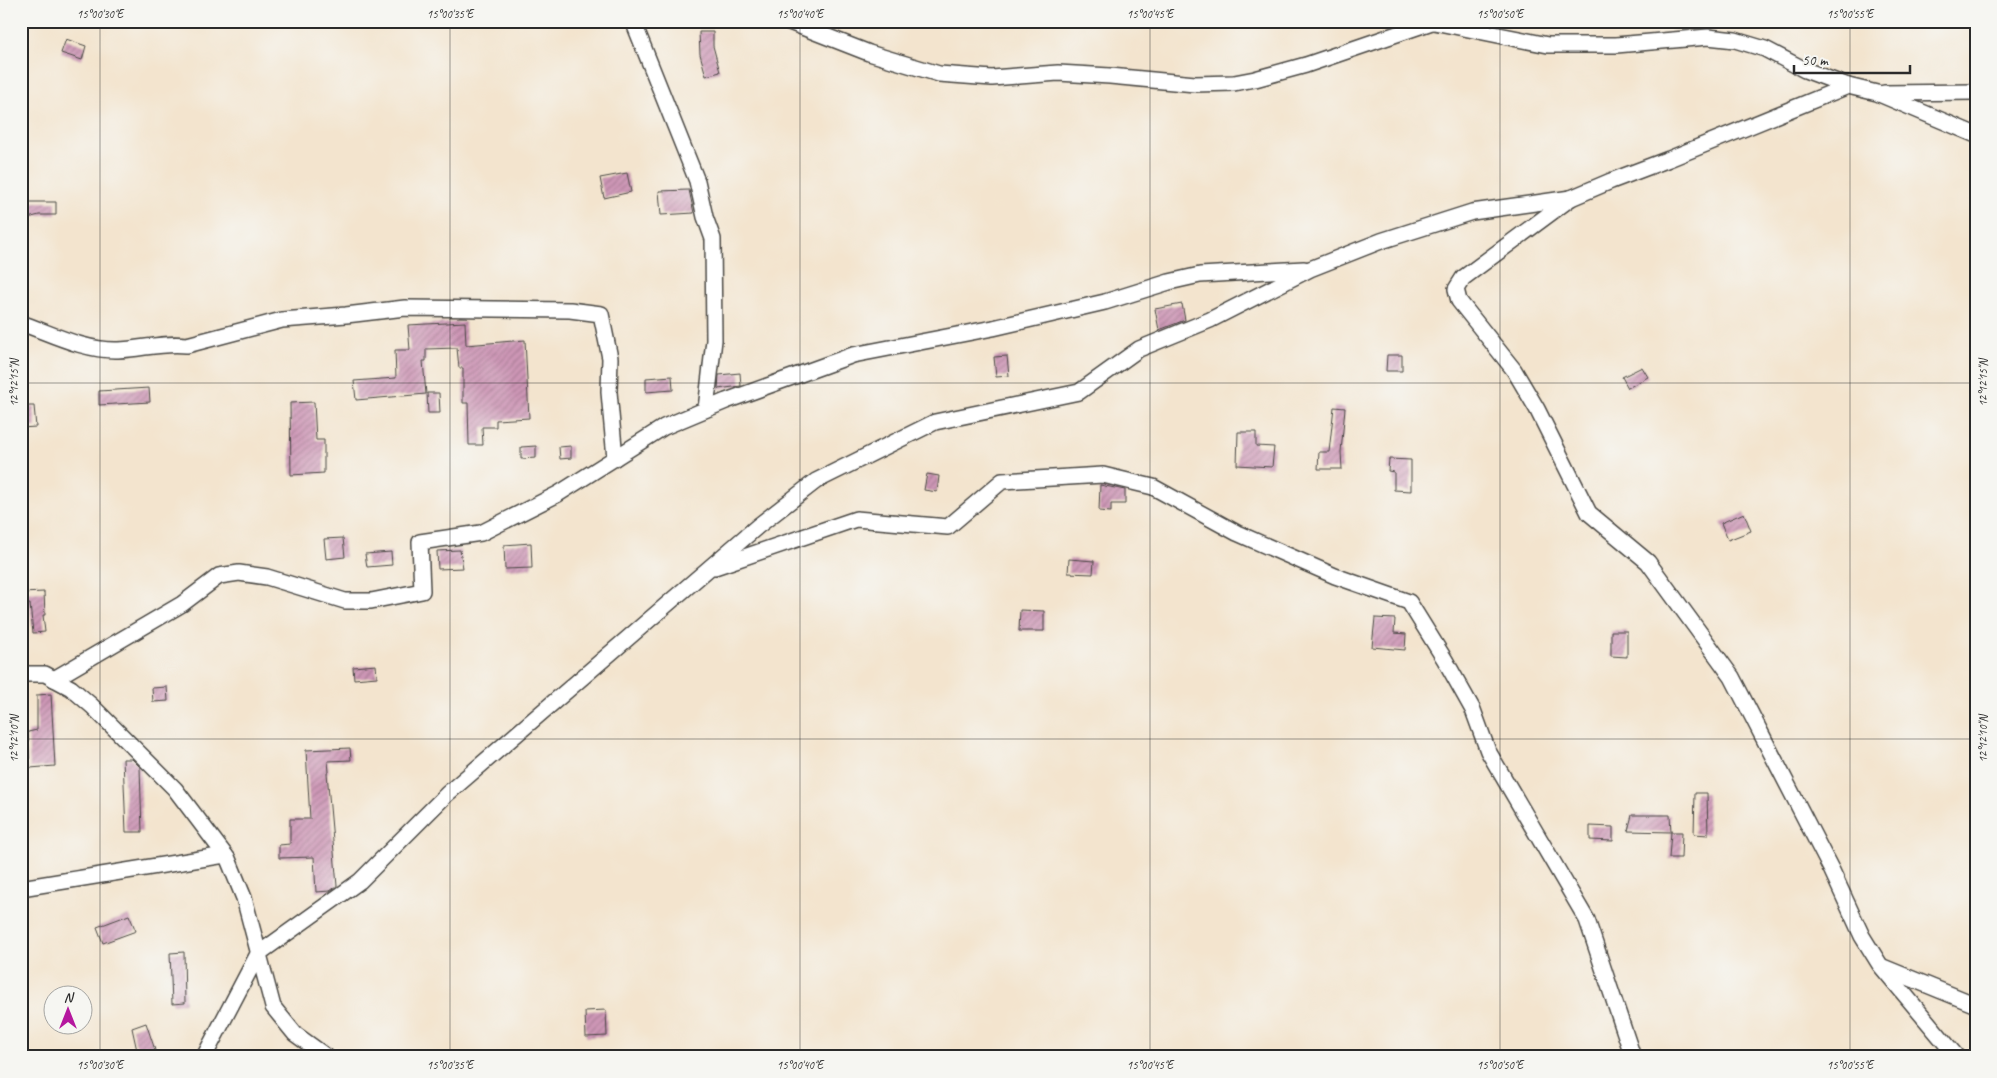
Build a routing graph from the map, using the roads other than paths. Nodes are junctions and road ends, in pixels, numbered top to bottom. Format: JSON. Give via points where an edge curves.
{"nodes":[{"id":1,"x":634,"y":21,"type":"edge"},
{"id":2,"x":788,"y":21,"type":"edge"},
{"id":3,"x":1434,"y":22,"type":"edge"},
{"id":4,"x":1848,"y":86,"type":"junction"},
{"id":5,"x":1976,"y":92,"type":"edge"},
{"id":6,"x":1877,"y":93,"type":"junction"},
{"id":7,"x":1976,"y":135,"type":"edge"},
{"id":8,"x":1571,"y":198,"type":"junction"},
{"id":9,"x":1310,"y":269,"type":"junction"},
{"id":10,"x":21,"y":323,"type":"edge"},
{"id":11,"x":706,"y":409,"type":"junction"},
{"id":12,"x":614,"y":458,"type":"junction"},
{"id":13,"x":706,"y":570,"type":"junction"},
{"id":14,"x":21,"y":674,"type":"edge"},
{"id":15,"x":54,"y":680,"type":"junction"},
{"id":16,"x":225,"y":855,"type":"junction"},
{"id":17,"x":21,"y":888,"type":"edge"},
{"id":18,"x":258,"y":954,"type":"junction"},
{"id":19,"x":1880,"y":965,"type":"junction"},
{"id":20,"x":1976,"y":1005,"type":"edge"},
{"id":21,"x":204,"y":1057,"type":"edge"},
{"id":22,"x":327,"y":1057,"type":"edge"},
{"id":23,"x":1633,"y":1057,"type":"edge"},
{"id":24,"x":1957,"y":1057,"type":"edge"}],
"edges":[{"from":1,"to":11,"type":"street","via":[[697,182],[713,239],[714,340]]},
{"from":2,"to":3,"type":"street","via":[[869,53],[939,74],[992,78],[1058,73],[1195,84],[1255,79]]},
{"from":3,"to":4,"type":"street","via":[[1548,45],[1616,45],[1708,37],[1735,40],[1765,49],[1805,70]]},
{"from":4,"to":6,"type":"street"},
{"from":4,"to":8,"type":"street"},
{"from":5,"to":6,"type":"street"},
{"from":6,"to":7,"type":"street"},
{"from":8,"to":9,"type":"street","via":[[1472,212],[1381,241]]},
{"from":8,"to":19,"type":"street","via":[[1462,278],[1456,289],[1459,301],[1514,370],[1589,514],[1648,562],[1732,677],[1862,936]]},
{"from":9,"to":11,"type":"street","via":[[1200,275],[992,328],[853,355]]},
{"from":9,"to":13,"type":"street","via":[[1210,320],[1139,349],[1080,392],[935,422],[816,481]]},
{"from":10,"to":12,"type":"street","via":[[75,343],[119,350],[173,343],[187,345],[282,320],[405,308],[570,310],[602,314],[610,358]]},
{"from":11,"to":12,"type":"street","via":[[664,427]]},
{"from":12,"to":15,"type":"street","via":[[558,494],[481,533],[420,542],[422,591],[371,601],[345,600],[267,577],[239,573],[219,576],[182,604]]},
{"from":13,"to":18,"type":"street","via":[[447,794],[360,881]]},
{"from":13,"to":23,"type":"street","via":[[856,519],[948,526],[1002,481],[1103,475],[1153,487],[1237,534],[1335,576],[1409,602],[1473,710],[1488,751],[1587,920]]},
{"from":14,"to":15,"type":"street","via":[[44,674]]},
{"from":15,"to":16,"type":"street","via":[[71,688],[92,706],[175,789]]},
{"from":16,"to":17,"type":"street"},
{"from":16,"to":18,"type":"street","via":[[244,898]]},
{"from":18,"to":21,"type":"street"},
{"from":18,"to":22,"type":"street","via":[[273,1007],[295,1034]]},
{"from":19,"to":20,"type":"street"},
{"from":19,"to":24,"type":"street"}]}
